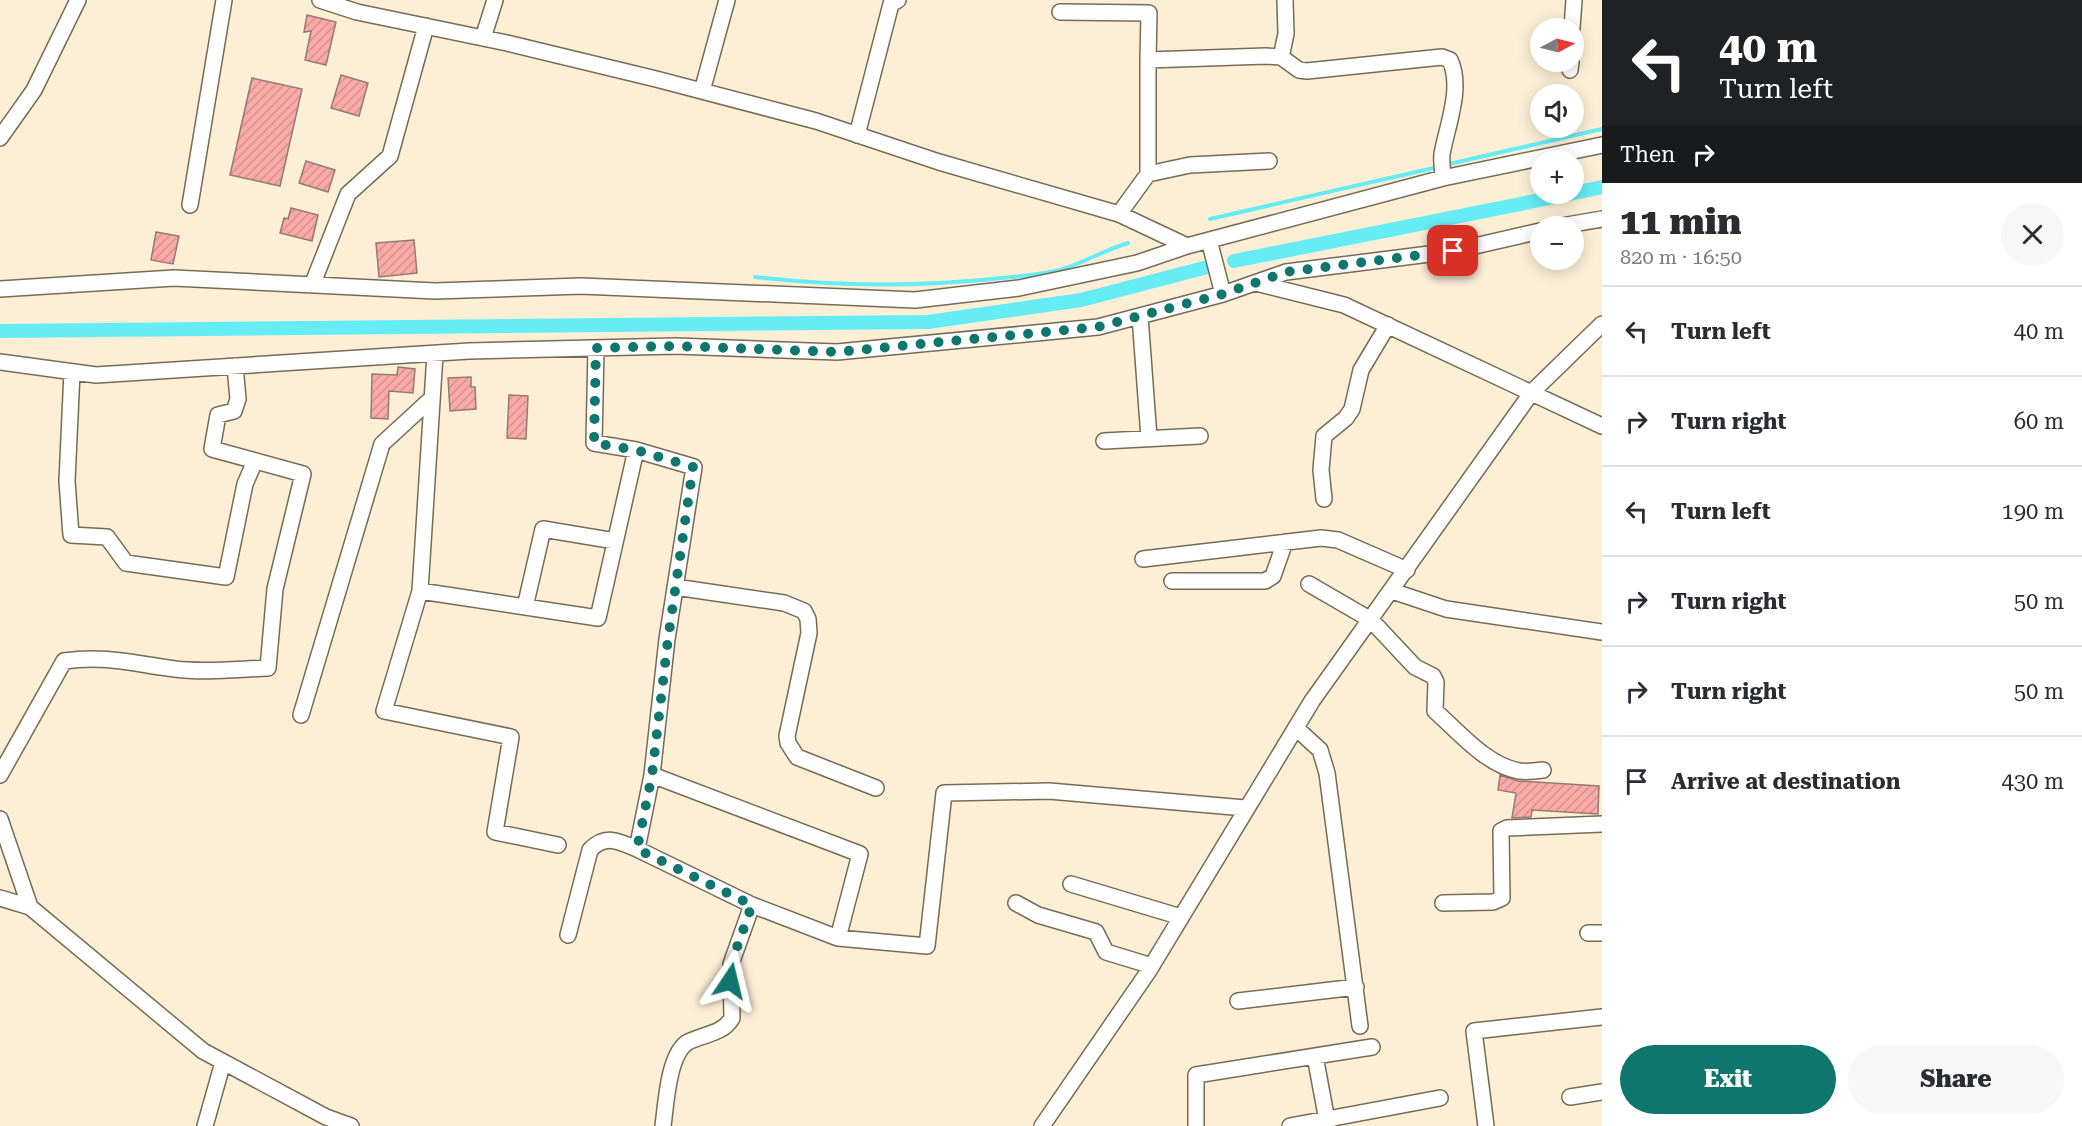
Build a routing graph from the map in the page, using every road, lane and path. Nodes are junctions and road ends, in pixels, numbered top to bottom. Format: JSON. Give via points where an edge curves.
{"nodes":[{"id":1,"x":78,"y":0,"type":"edge"},
{"id":2,"x":224,"y":0,"type":"edge"},
{"id":3,"x":320,"y":0,"type":"edge"},
{"id":4,"x":495,"y":0,"type":"edge"},
{"id":5,"x":727,"y":0,"type":"edge"},
{"id":6,"x":898,"y":0,"type":"edge"},
{"id":7,"x":1285,"y":0,"type":"edge"},
{"id":8,"x":1574,"y":0,"type":"edge"},
{"id":9,"x":1060,"y":12,"type":"dead end"},
{"id":10,"x":1573,"y":18,"type":"edge"},
{"id":11,"x":426,"y":26,"type":"junction"},
{"id":12,"x":483,"y":38,"type":"junction"},
{"id":13,"x":1281,"y":57,"type":"junction"},
{"id":14,"x":1148,"y":60,"type":"junction"},
{"id":15,"x":702,"y":91,"type":"junction"},
{"id":16,"x":857,"y":135,"type":"junction"},
{"id":17,"x":0,"y":138,"type":"edge"},
{"id":18,"x":1602,"y":145,"type":"edge"},
{"id":19,"x":1269,"y":161,"type":"dead end"},
{"id":20,"x":1443,"y":168,"type":"junction"},
{"id":21,"x":1148,"y":174,"type":"junction"},
{"id":22,"x":190,"y":205,"type":"dead end"},
{"id":23,"x":1119,"y":214,"type":"junction"},
{"id":24,"x":1602,"y":219,"type":"edge"},
{"id":25,"x":1584,"y":222,"type":"edge"},
{"id":26,"x":1530,"y":233,"type":"edge"},
{"id":27,"x":1209,"y":240,"type":"junction"},
{"id":28,"x":1187,"y":246,"type":"junction"},
{"id":29,"x":313,"y":284,"type":"junction"},
{"id":30,"x":1256,"y":284,"type":"junction"},
{"id":31,"x":0,"y":289,"type":"edge"},
{"id":32,"x":1223,"y":294,"type":"junction"},
{"id":33,"x":1140,"y":316,"type":"junction"},
{"id":34,"x":1602,"y":324,"type":"edge"},
{"id":35,"x":1388,"y":325,"type":"junction"},
{"id":36,"x":596,"y":348,"type":"junction"},
{"id":37,"x":435,"y":354,"type":"junction"},
{"id":38,"x":0,"y":362,"type":"edge"},
{"id":39,"x":235,"y":366,"type":"junction"},
{"id":40,"x":72,"y":372,"type":"junction"},
{"id":41,"x":1532,"y":392,"type":"junction"},
{"id":42,"x":432,"y":398,"type":"junction"},
{"id":43,"x":1602,"y":426,"type":"edge"},
{"id":44,"x":1200,"y":436,"type":"dead end"},
{"id":45,"x":1149,"y":438,"type":"junction"},
{"id":46,"x":1104,"y":441,"type":"dead end"},
{"id":47,"x":636,"y":450,"type":"junction"},
{"id":48,"x":255,"y":461,"type":"junction"},
{"id":49,"x":1324,"y":499,"type":"dead end"},
{"id":50,"x":615,"y":541,"type":"junction"},
{"id":51,"x":1285,"y":542,"type":"junction"},
{"id":52,"x":1143,"y":559,"type":"dead end"},
{"id":53,"x":1407,"y":570,"type":"junction"},
{"id":54,"x":1172,"y":581,"type":"dead end"},
{"id":55,"x":1309,"y":584,"type":"dead end"},
{"id":56,"x":675,"y":587,"type":"junction"},
{"id":57,"x":420,"y":591,"type":"junction"},
{"id":58,"x":1392,"y":591,"type":"junction"},
{"id":59,"x":525,"y":607,"type":"junction"},
{"id":60,"x":1371,"y":621,"type":"junction"},
{"id":61,"x":1602,"y":632,"type":"edge"},
{"id":62,"x":301,"y":715,"type":"dead end"},
{"id":63,"x":1296,"y":728,"type":"junction"},
{"id":64,"x":1543,"y":770,"type":"dead end"},
{"id":65,"x":0,"y":775,"type":"edge"},
{"id":66,"x":652,"y":775,"type":"junction"},
{"id":67,"x":876,"y":788,"type":"dead end"},
{"id":68,"x":1245,"y":808,"type":"junction"},
{"id":69,"x":0,"y":819,"type":"edge"},
{"id":70,"x":1602,"y":824,"type":"edge"},
{"id":71,"x":558,"y":845,"type":"dead end"},
{"id":72,"x":637,"y":849,"type":"junction"},
{"id":73,"x":1071,"y":884,"type":"dead end"},
{"id":74,"x":0,"y":898,"type":"edge"},
{"id":75,"x":1016,"y":903,"type":"dead end"},
{"id":76,"x":1443,"y":903,"type":"dead end"},
{"id":77,"x":752,"y":905,"type":"junction"},
{"id":78,"x":30,"y":907,"type":"junction"},
{"id":79,"x":1181,"y":917,"type":"junction"},
{"id":80,"x":568,"y":935,"type":"dead end"},
{"id":81,"x":838,"y":938,"type":"junction"},
{"id":82,"x":1152,"y":966,"type":"junction"},
{"id":83,"x":1356,"y":987,"type":"junction"},
{"id":84,"x":1238,"y":1001,"type":"dead end"},
{"id":85,"x":1602,"y":1017,"type":"edge"},
{"id":86,"x":1360,"y":1026,"type":"dead end"},
{"id":87,"x":1372,"y":1047,"type":"dead end"},
{"id":88,"x":1315,"y":1056,"type":"junction"},
{"id":89,"x":223,"y":1062,"type":"junction"},
{"id":90,"x":1602,"y":1092,"type":"edge"},
{"id":91,"x":1570,"y":1097,"type":"dead end"},
{"id":92,"x":1440,"y":1098,"type":"dead end"},
{"id":93,"x":1327,"y":1123,"type":"edge"},
{"id":94,"x":205,"y":1126,"type":"edge"},
{"id":95,"x":351,"y":1126,"type":"edge"},
{"id":96,"x":663,"y":1126,"type":"edge"},
{"id":97,"x":1042,"y":1126,"type":"edge"},
{"id":98,"x":1196,"y":1126,"type":"edge"},
{"id":99,"x":1290,"y":1126,"type":"edge"},
{"id":100,"x":1486,"y":1126,"type":"edge"}],
"edges":[{"from":1,"to":17,"type":"street","via":[[34,90]]},
{"from":2,"to":22,"type":"street"},
{"from":3,"to":11,"type":"street"},
{"from":4,"to":12,"type":"street"},
{"from":5,"to":15,"type":"street"},
{"from":6,"to":16,"type":"street","via":[[891,4]]},
{"from":7,"to":13,"type":"street","via":[[1286,34]]},
{"from":8,"to":10,"type":"street"},
{"from":9,"to":14,"type":"street","via":[[1149,13]]},
{"from":11,"to":12,"type":"street"},
{"from":11,"to":29,"type":"street","via":[[390,156],[348,194]]},
{"from":12,"to":15,"type":"street"},
{"from":13,"to":14,"type":"street"},
{"from":13,"to":20,"type":"street","via":[[1307,71],[1435,57],[1450,60],[1455,79]]},
{"from":14,"to":21,"type":"street"},
{"from":15,"to":16,"type":"street"},
{"from":16,"to":23,"type":"street"},
{"from":18,"to":20,"type":"street"},
{"from":19,"to":21,"type":"street","via":[[1190,165]]},
{"from":20,"to":27,"type":"street"},
{"from":21,"to":23,"type":"street"},
{"from":23,"to":28,"type":"street"},
{"from":24,"to":25,"type":"street"},
{"from":26,"to":30,"type":"street","via":[[1453,251],[1286,272]]},
{"from":27,"to":28,"type":"street"},
{"from":27,"to":32,"type":"street"},
{"from":28,"to":29,"type":"street","via":[[1137,263],[1019,288],[915,300],[581,286],[435,291]]},
{"from":29,"to":31,"type":"street","via":[[174,278]]},
{"from":30,"to":32,"type":"street"},
{"from":30,"to":35,"type":"street","via":[[1344,305]]},
{"from":32,"to":33,"type":"street"},
{"from":33,"to":36,"type":"street","via":[[1098,327],[837,352],[676,346]]},
{"from":33,"to":45,"type":"street"},
{"from":34,"to":41,"type":"street"},
{"from":35,"to":41,"type":"street"},
{"from":35,"to":49,"type":"street","via":[[1361,369],[1352,409],[1324,436]]},
{"from":36,"to":37,"type":"street"},
{"from":36,"to":47,"type":"street","via":[[594,443]]},
{"from":37,"to":39,"type":"street"},
{"from":37,"to":42,"type":"street"},
{"from":38,"to":40,"type":"street"},
{"from":39,"to":40,"type":"street","via":[[96,375]]},
{"from":39,"to":48,"type":"street","via":[[238,399],[234,411],[218,415],[212,449]]},
{"from":40,"to":48,"type":"street","via":[[67,482],[71,535],[107,537],[126,563],[226,577],[245,484]]},
{"from":41,"to":43,"type":"street"},
{"from":41,"to":53,"type":"street"},
{"from":42,"to":57,"type":"street"},
{"from":42,"to":62,"type":"street","via":[[382,444]]},
{"from":44,"to":45,"type":"street"},
{"from":45,"to":46,"type":"street"},
{"from":47,"to":50,"type":"street"},
{"from":47,"to":56,"type":"street","via":[[693,467]]},
{"from":48,"to":65,"type":"street","via":[[303,474],[275,589],[268,668],[176,670],[90,657],[64,661]]},
{"from":50,"to":59,"type":"street","via":[[598,618]]},
{"from":50,"to":59,"type":"street","via":[[543,529]]},
{"from":51,"to":52,"type":"street"},
{"from":51,"to":53,"type":"street","via":[[1338,540]]},
{"from":51,"to":54,"type":"street","via":[[1273,576],[1264,581]]},
{"from":53,"to":58,"type":"street"},
{"from":55,"to":60,"type":"street"},
{"from":56,"to":66,"type":"street"},
{"from":56,"to":67,"type":"street","via":[[784,603],[804,611],[809,633],[788,743],[797,757]]},
{"from":57,"to":59,"type":"street"},
{"from":57,"to":71,"type":"street","via":[[384,711],[511,737],[495,831]]},
{"from":58,"to":60,"type":"street"},
{"from":58,"to":61,"type":"street","via":[[1446,609]]},
{"from":60,"to":63,"type":"street"},
{"from":60,"to":64,"type":"street","via":[[1415,667],[1433,676],[1435,711],[1468,741],[1503,765],[1520,771]]},
{"from":63,"to":68,"type":"street"},
{"from":63,"to":83,"type":"street","via":[[1320,750],[1327,773]]},
{"from":66,"to":72,"type":"street"},
{"from":66,"to":81,"type":"street","via":[[860,854]]},
{"from":68,"to":79,"type":"street"},
{"from":68,"to":81,"type":"street","via":[[1049,791],[944,793],[927,946]]},
{"from":69,"to":78,"type":"street"},
{"from":70,"to":76,"type":"street","via":[[1507,828],[1501,831],[1500,843],[1502,898],[1493,902]]},
{"from":72,"to":77,"type":"street"},
{"from":72,"to":80,"type":"street","via":[[606,839],[590,850]]},
{"from":73,"to":79,"type":"street"},
{"from":74,"to":78,"type":"street"},
{"from":75,"to":82,"type":"street","via":[[1038,915],[1096,932],[1106,952]]},
{"from":77,"to":81,"type":"street"},
{"from":77,"to":96,"type":"street","via":[[731,964],[732,1018],[728,1025],[688,1042],[679,1050],[669,1080]]},
{"from":78,"to":89,"type":"street","via":[[185,1037]]},
{"from":79,"to":82,"type":"street"},
{"from":82,"to":97,"type":"street"},
{"from":83,"to":84,"type":"street"},
{"from":83,"to":86,"type":"street"},
{"from":85,"to":100,"type":"street","via":[[1474,1031]]},
{"from":87,"to":88,"type":"street"},
{"from":88,"to":93,"type":"street"},
{"from":88,"to":98,"type":"street","via":[[1196,1075]]},
{"from":89,"to":94,"type":"street"},
{"from":89,"to":95,"type":"street","via":[[326,1117]]},
{"from":90,"to":91,"type":"street"},
{"from":92,"to":93,"type":"street"},
{"from":93,"to":99,"type":"street"}]}
